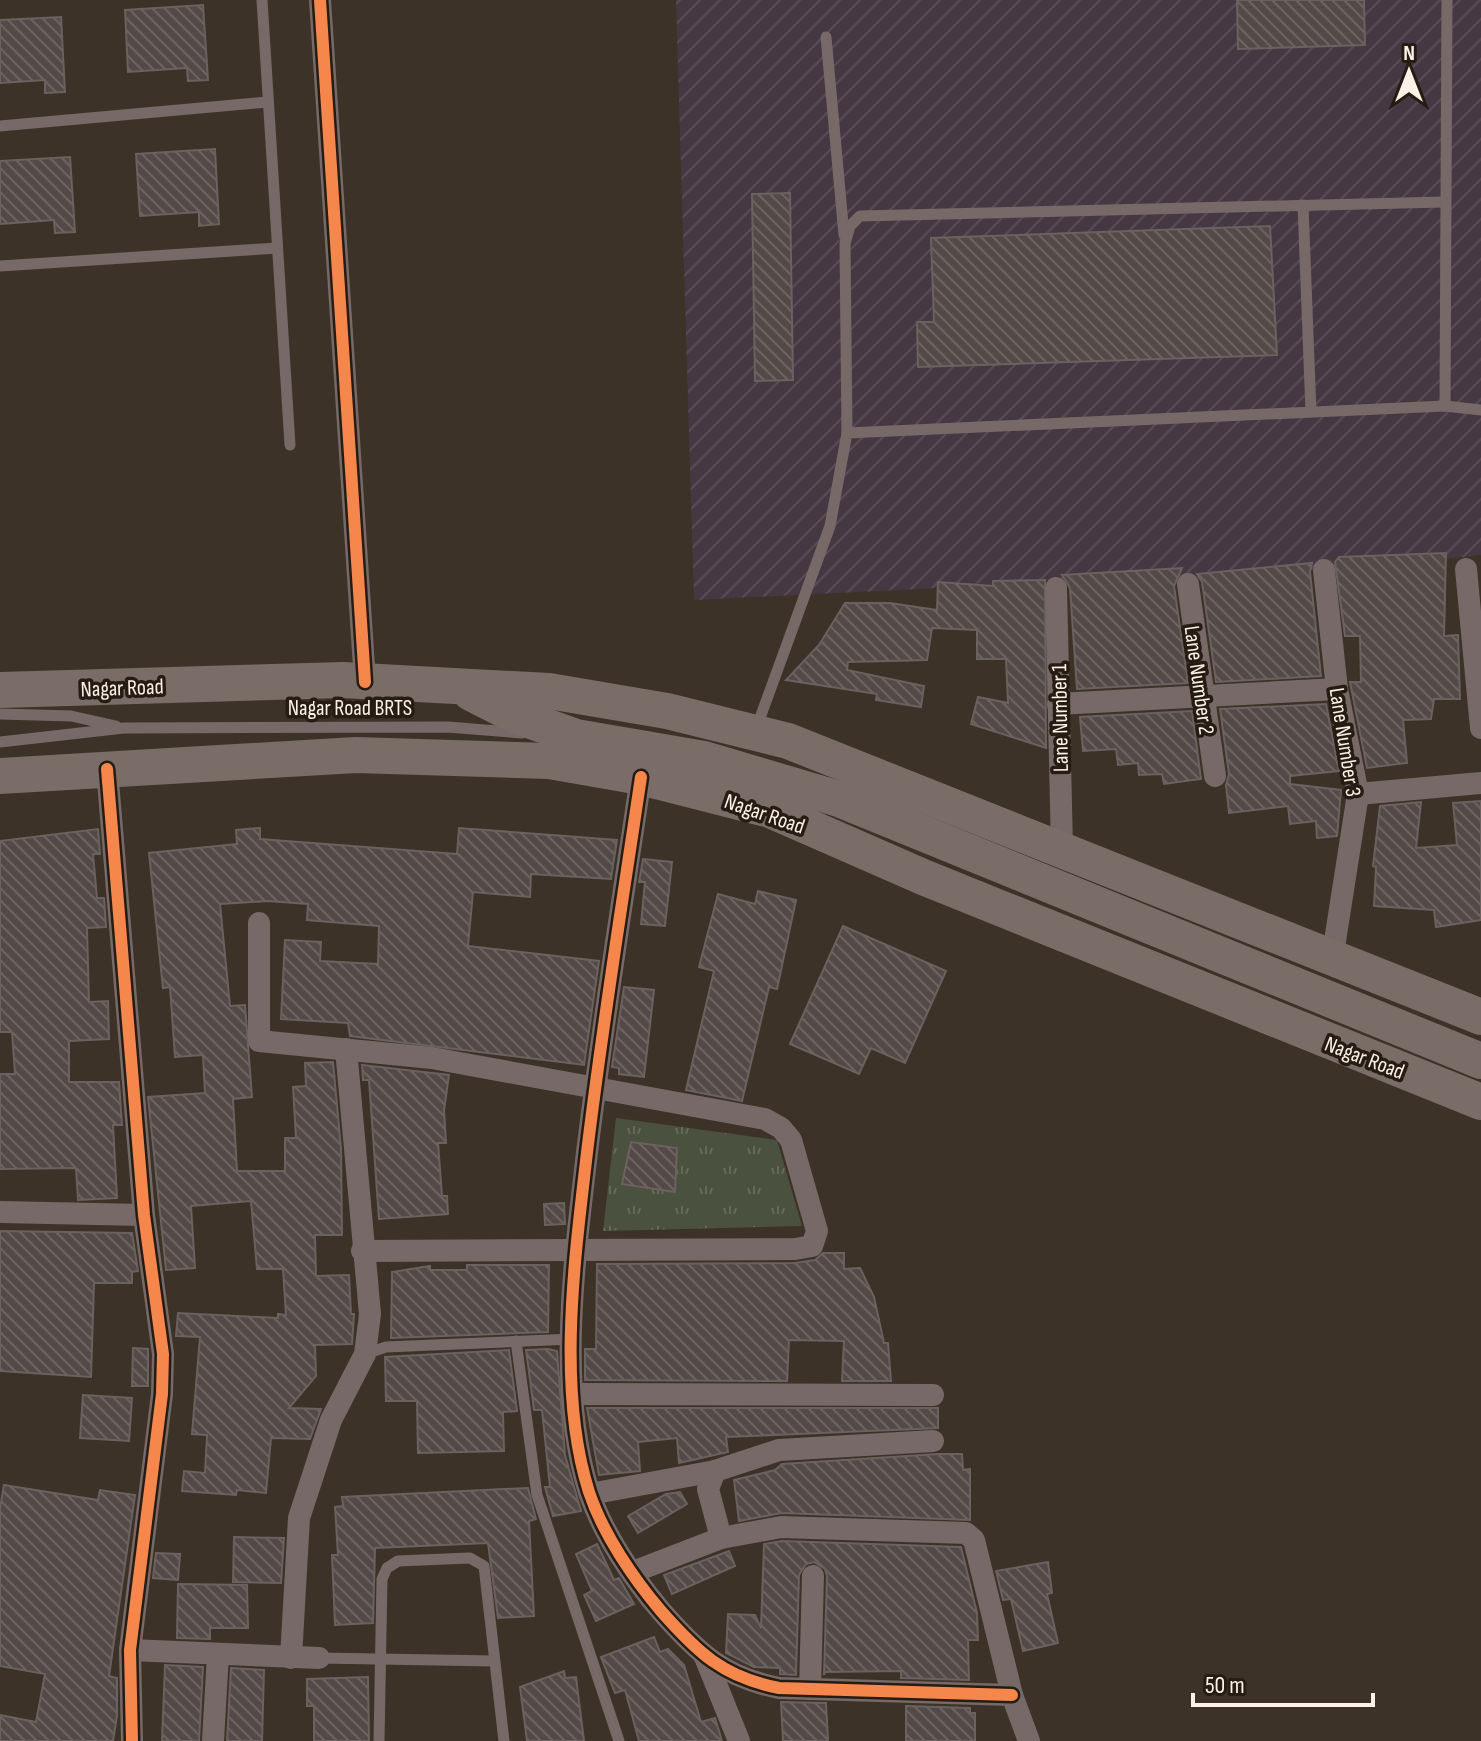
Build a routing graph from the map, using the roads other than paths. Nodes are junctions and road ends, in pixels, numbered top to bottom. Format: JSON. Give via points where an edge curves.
{"nodes":[{"id":1,"x":262,"y":0,"type":"edge"},
{"id":2,"x":320,"y":0,"type":"edge"},
{"id":3,"x":1447,"y":0,"type":"edge"},
{"id":4,"x":826,"y":37,"type":"dead end"},
{"id":5,"x":268,"y":102,"type":"junction"},
{"id":6,"x":0,"y":126,"type":"edge"},
{"id":7,"x":1444,"y":202,"type":"junction"},
{"id":8,"x":1303,"y":205,"type":"junction"},
{"id":9,"x":845,"y":244,"type":"junction"},
{"id":10,"x":277,"y":248,"type":"junction"},
{"id":11,"x":0,"y":266,"type":"edge"},
{"id":12,"x":1445,"y":406,"type":"junction"},
{"id":13,"x":1481,"y":410,"type":"edge"},
{"id":14,"x":1311,"y":412,"type":"junction"},
{"id":15,"x":847,"y":433,"type":"junction"},
{"id":16,"x":290,"y":445,"type":"dead end"},
{"id":17,"x":1466,"y":569,"type":"dead end"},
{"id":18,"x":1324,"y":570,"type":"dead end"},
{"id":19,"x":1188,"y":584,"type":"dead end"},
{"id":20,"x":1056,"y":588,"type":"dead end"},
{"id":21,"x":365,"y":682,"type":"junction"},
{"id":22,"x":459,"y":687,"type":"junction"},
{"id":23,"x":1337,"y":689,"type":"junction"},
{"id":24,"x":0,"y":690,"type":"edge"},
{"id":25,"x":1201,"y":695,"type":"junction"},
{"id":26,"x":1058,"y":704,"type":"junction"},
{"id":27,"x":0,"y":714,"type":"edge"},
{"id":28,"x":124,"y":728,"type":"junction"},
{"id":29,"x":1481,"y":728,"type":"edge"},
{"id":30,"x":755,"y":733,"type":"junction"},
{"id":31,"x":576,"y":737,"type":"junction"},
{"id":32,"x":0,"y":742,"type":"edge"},
{"id":33,"x":107,"y":769,"type":"junction"},
{"id":34,"x":0,"y":776,"type":"edge"},
{"id":35,"x":1215,"y":776,"type":"dead end"},
{"id":36,"x":641,"y":777,"type":"junction"},
{"id":37,"x":1481,"y":783,"type":"edge"},
{"id":38,"x":1358,"y":794,"type":"junction"},
{"id":39,"x":1062,"y":848,"type":"junction"},
{"id":40,"x":259,"y":923,"type":"dead end"},
{"id":41,"x":1332,"y":960,"type":"junction"},
{"id":42,"x":1481,"y":1017,"type":"edge"},
{"id":43,"x":346,"y":1049,"type":"junction"},
{"id":44,"x":1481,"y":1061,"type":"edge"},
{"id":45,"x":595,"y":1088,"type":"junction"},
{"id":46,"x":1481,"y":1102,"type":"edge"},
{"id":47,"x":0,"y":1212,"type":"edge"},
{"id":48,"x":144,"y":1215,"type":"junction"},
{"id":49,"x":576,"y":1250,"type":"junction"},
{"id":50,"x":362,"y":1251,"type":"junction"},
{"id":51,"x":573,"y":1339,"type":"junction"},
{"id":52,"x":516,"y":1341,"type":"junction"},
{"id":53,"x":365,"y":1354,"type":"junction"},
{"id":54,"x":573,"y":1394,"type":"junction"},
{"id":55,"x":933,"y":1395,"type":"dead end"},
{"id":56,"x":933,"y":1441,"type":"dead end"},
{"id":57,"x":715,"y":1471,"type":"junction"},
{"id":58,"x":590,"y":1494,"type":"junction"},
{"id":59,"x":721,"y":1538,"type":"junction"},
{"id":60,"x":633,"y":1572,"type":"junction"},
{"id":61,"x":813,"y":1576,"type":"dead end"},
{"id":62,"x":130,"y":1650,"type":"junction"},
{"id":63,"x":218,"y":1654,"type":"junction"},
{"id":64,"x":705,"y":1656,"type":"junction"},
{"id":65,"x":291,"y":1658,"type":"junction"},
{"id":66,"x":319,"y":1658,"type":"joint"},
{"id":67,"x":380,"y":1659,"type":"junction"},
{"id":68,"x":494,"y":1661,"type":"junction"},
{"id":69,"x":810,"y":1689,"type":"junction"},
{"id":70,"x":1012,"y":1695,"type":"junction"},
{"id":71,"x":506,"y":1738,"type":"edge"},
{"id":72,"x":132,"y":1741,"type":"edge"},
{"id":73,"x":213,"y":1741,"type":"edge"},
{"id":74,"x":379,"y":1741,"type":"edge"},
{"id":75,"x":619,"y":1741,"type":"edge"},
{"id":76,"x":739,"y":1741,"type":"edge"},
{"id":77,"x":1029,"y":1741,"type":"edge"}],
"edges":[{"from":1,"to":5,"type":"lane"},
{"from":2,"to":21,"type":"street"},
{"from":3,"to":7,"type":"lane"},
{"from":4,"to":9,"type":"lane"},
{"from":5,"to":6,"type":"lane"},
{"from":5,"to":10,"type":"lane"},
{"from":7,"to":8,"type":"lane"},
{"from":7,"to":12,"type":"lane"},
{"from":8,"to":9,"type":"lane","via":[[860,216],[850,226]]},
{"from":8,"to":14,"type":"lane"},
{"from":9,"to":15,"type":"lane"},
{"from":10,"to":11,"type":"lane"},
{"from":10,"to":16,"type":"lane"},
{"from":12,"to":13,"type":"lane"},
{"from":12,"to":14,"type":"lane"},
{"from":14,"to":15,"type":"lane"},
{"from":15,"to":30,"type":"lane","via":[[830,526]]},
{"from":17,"to":29,"type":"street"},
{"from":18,"to":23,"type":"street","name":"Lane Number 3"},
{"from":19,"to":25,"type":"street","name":"Lane Number 2"},
{"from":20,"to":26,"type":"street","name":"Lane Number 1"},
{"from":21,"to":22,"type":"highway","name":"Nagar Road"},
{"from":21,"to":24,"type":"highway","name":"Nagar Road"},
{"from":22,"to":30,"type":"highway","name":"Nagar Road","via":[[549,691]]},
{"from":22,"to":31,"type":"highway","via":[[512,714]]},
{"from":23,"to":25,"type":"street"},
{"from":23,"to":38,"type":"street","name":"Lane Number 3"},
{"from":25,"to":26,"type":"street"},
{"from":25,"to":35,"type":"street","name":"Lane Number 2"},
{"from":26,"to":39,"type":"street","name":"Lane Number 1"},
{"from":27,"to":28,"type":"lane","name":"Nagar Road BRTS","via":[[71,716]]},
{"from":28,"to":31,"type":"lane","name":"Nagar Road BRTS","via":[[448,727]]},
{"from":28,"to":32,"type":"lane","name":"Nagar Road BRTS"},
{"from":30,"to":39,"type":"highway","name":"Nagar Road","via":[[788,741]]},
{"from":31,"to":44,"type":"highway","via":[[704,759],[839,799]]},
{"from":33,"to":34,"type":"highway","name":"Nagar Road"},
{"from":33,"to":36,"type":"highway","name":"Nagar Road","via":[[356,755],[549,761]]},
{"from":33,"to":48,"type":"street"},
{"from":36,"to":45,"type":"street"},
{"from":36,"to":46,"type":"highway","name":"Nagar Road","via":[[770,810]]},
{"from":37,"to":38,"type":"street"},
{"from":38,"to":41,"type":"street","name":"Lane Number 3"},
{"from":39,"to":41,"type":"highway","name":"Nagar Road"},
{"from":40,"to":43,"type":"street","via":[[259,1041]]},
{"from":41,"to":42,"type":"highway","name":"Nagar Road"},
{"from":43,"to":45,"type":"street","via":[[432,1058]]},
{"from":43,"to":50,"type":"street"},
{"from":45,"to":49,"type":"street"},
{"from":45,"to":49,"type":"street","via":[[765,1119],[781,1128],[791,1140],[817,1231],[812,1246],[795,1249]]},
{"from":47,"to":48,"type":"street"},
{"from":48,"to":62,"type":"street","via":[[163,1354],[162,1394]]},
{"from":49,"to":50,"type":"street"},
{"from":49,"to":51,"type":"street"},
{"from":50,"to":53,"type":"street","via":[[370,1314]]},
{"from":51,"to":52,"type":"lane"},
{"from":51,"to":54,"type":"street"},
{"from":52,"to":53,"type":"lane","via":[[386,1347]]},
{"from":52,"to":75,"type":"lane","via":[[537,1495]]},
{"from":53,"to":65,"type":"street","via":[[331,1420],[299,1518]]},
{"from":54,"to":55,"type":"street"},
{"from":54,"to":58,"type":"street"},
{"from":56,"to":57,"type":"street","via":[[779,1450]]},
{"from":57,"to":58,"type":"street"},
{"from":57,"to":59,"type":"street","via":[[708,1489]]},
{"from":58,"to":60,"type":"street"},
{"from":59,"to":60,"type":"street"},
{"from":59,"to":70,"type":"street","via":[[781,1527],[966,1533],[974,1540]]},
{"from":60,"to":64,"type":"street"},
{"from":61,"to":69,"type":"street"},
{"from":62,"to":63,"type":"street"},
{"from":62,"to":72,"type":"street"},
{"from":63,"to":65,"type":"street"},
{"from":63,"to":73,"type":"street"},
{"from":64,"to":69,"type":"street","via":[[745,1681]]},
{"from":64,"to":76,"type":"street"},
{"from":65,"to":66,"type":"street"},
{"from":66,"to":67,"type":"lane"},
{"from":67,"to":68,"type":"lane"},
{"from":67,"to":68,"type":"lane","via":[[382,1579],[387,1568],[398,1561],[470,1558],[484,1566]]},
{"from":67,"to":74,"type":"lane"},
{"from":68,"to":71,"type":"lane"},
{"from":69,"to":70,"type":"street"},
{"from":70,"to":77,"type":"street"}]}
